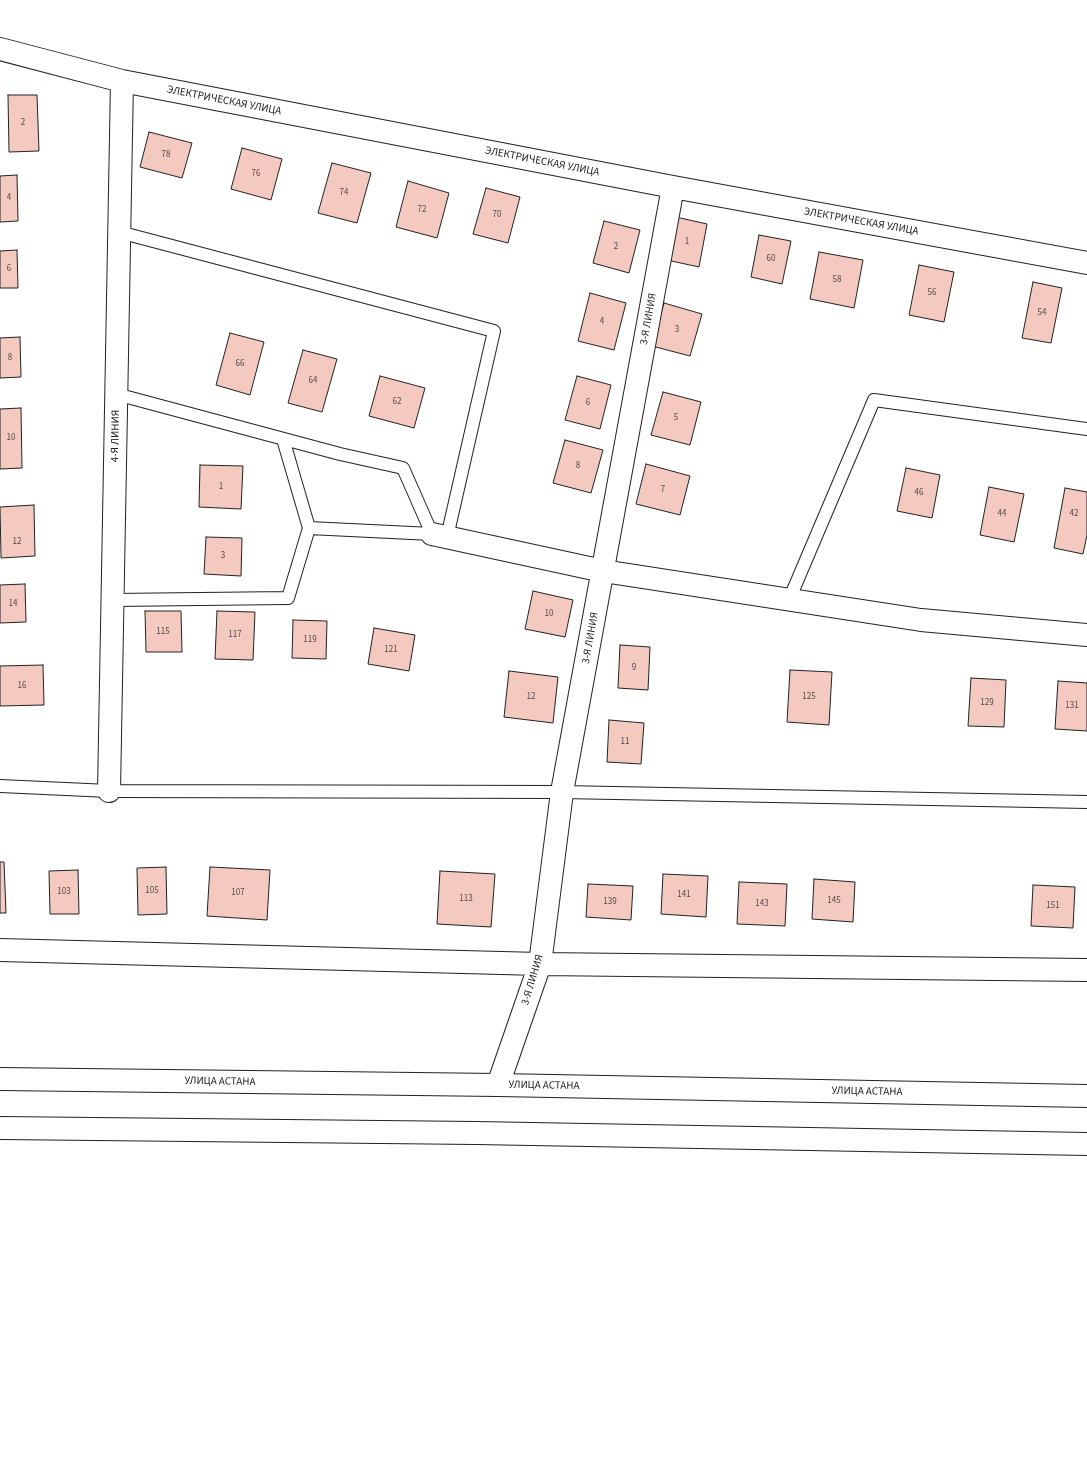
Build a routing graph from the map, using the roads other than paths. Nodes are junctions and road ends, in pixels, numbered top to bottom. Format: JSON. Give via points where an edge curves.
{"nodes":[{"id":1,"x":0,"y":49,"type":"edge"},
{"id":2,"x":122,"y":81,"type":"junction"},
{"id":3,"x":673,"y":187,"type":"junction"},
{"id":4,"x":119,"y":232,"type":"junction"},
{"id":5,"x":1087,"y":263,"type":"edge"},
{"id":6,"x":116,"y":394,"type":"junction"},
{"id":7,"x":1087,"y":429,"type":"edge"},
{"id":8,"x":283,"y":439,"type":"junction"},
{"id":9,"x":309,"y":528,"type":"junction"},
{"id":10,"x":440,"y":535,"type":"junction"},
{"id":11,"x":603,"y":571,"type":"junction"},
{"id":12,"x":113,"y":600,"type":"junction"},
{"id":13,"x":789,"y":600,"type":"junction"},
{"id":14,"x":1087,"y":635,"type":"edge"},
{"id":15,"x":0,"y":786,"type":"edge"},
{"id":16,"x":109,"y":791,"type":"junction"},
{"id":17,"x":562,"y":792,"type":"junction"},
{"id":18,"x":1087,"y":802,"type":"edge"},
{"id":19,"x":0,"y":950,"type":"edge"},
{"id":20,"x":540,"y":964,"type":"junction"},
{"id":21,"x":1087,"y":970,"type":"edge"},
{"id":22,"x":0,"y":1079,"type":"edge"},
{"id":23,"x":498,"y":1085,"type":"junction"},
{"id":24,"x":1087,"y":1096,"type":"edge"},
{"id":25,"x":0,"y":1128,"type":"edge"},
{"id":26,"x":1087,"y":1144,"type":"edge"}],
"edges":[{"from":1,"to":2,"type":"street","name":"ЭЛЕКТРИЧЕСКАЯ УЛИЦА"},
{"from":2,"to":3,"type":"street","name":"ЭЛЕКТРИЧЕСКАЯ УЛИЦА"},
{"from":2,"to":4,"type":"street","name":"4-Я ЛИНИЯ"},
{"from":3,"to":5,"type":"street","name":"ЭЛЕКТРИЧЕСКАЯ УЛИЦА"},
{"from":3,"to":11,"type":"street","name":"3-Я ЛИНИЯ"},
{"from":4,"to":6,"type":"street","name":"4-Я ЛИНИЯ"},
{"from":4,"to":10,"type":"lane","via":[[494,331]]},
{"from":6,"to":8,"type":"lane"},
{"from":6,"to":12,"type":"street","name":"4-Я ЛИНИЯ"},
{"from":7,"to":13,"type":"lane","via":[[874,400]]},
{"from":8,"to":9,"type":"lane"},
{"from":8,"to":10,"type":"lane","via":[[403,468]]},
{"from":9,"to":10,"type":"lane"},
{"from":9,"to":12,"type":"lane","via":[[288,598]]},
{"from":10,"to":11,"type":"street"},
{"from":11,"to":13,"type":"street"},
{"from":11,"to":17,"type":"street","name":"3-Я ЛИНИЯ"},
{"from":12,"to":16,"type":"street","name":"4-Я ЛИНИЯ"},
{"from":13,"to":14,"type":"street","via":[[921,620]]},
{"from":15,"to":16,"type":"lane"},
{"from":16,"to":17,"type":"lane"},
{"from":17,"to":18,"type":"lane"},
{"from":17,"to":20,"type":"street","name":"3-Я ЛИНИЯ"},
{"from":19,"to":20,"type":"street"},
{"from":20,"to":21,"type":"street"},
{"from":20,"to":23,"type":"street","name":"3-Я ЛИНИЯ"},
{"from":22,"to":23,"type":"street","name":"УЛИЦА АСТАНА"},
{"from":23,"to":24,"type":"street","name":"УЛИЦА АСТАНА"},
{"from":25,"to":26,"type":"street","via":[[484,1133]]}]}
